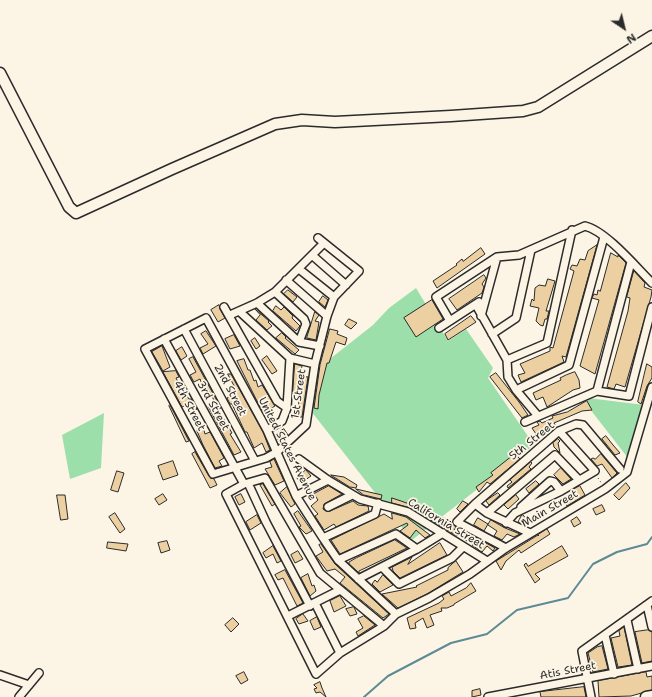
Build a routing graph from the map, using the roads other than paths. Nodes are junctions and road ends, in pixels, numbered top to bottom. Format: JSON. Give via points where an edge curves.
{"nodes":[{"id":1,"x":652,"y":36,"type":"edge"},
{"id":2,"x":0,"y":73,"type":"edge"},
{"id":3,"x":572,"y":230,"type":"junction"},
{"id":4,"x":604,"y":237,"type":"junction"},
{"id":5,"x":318,"y":238,"type":"dead end"},
{"id":6,"x":324,"y":243,"type":"junction"},
{"id":7,"x":531,"y":250,"type":"junction"},
{"id":8,"x":312,"y":256,"type":"junction"},
{"id":9,"x":497,"y":257,"type":"junction"},
{"id":10,"x":631,"y":262,"type":"junction"},
{"id":11,"x":299,"y":269,"type":"junction"},
{"id":12,"x":286,"y":280,"type":"junction"},
{"id":13,"x":652,"y":284,"type":"edge"},
{"id":14,"x":346,"y":285,"type":"junction"},
{"id":15,"x":275,"y":292,"type":"junction"},
{"id":16,"x":334,"y":297,"type":"junction"},
{"id":17,"x":486,"y":298,"type":"junction"},
{"id":18,"x":257,"y":303,"type":"junction"},
{"id":19,"x":476,"y":305,"type":"junction"},
{"id":20,"x":224,"y":307,"type":"dead end"},
{"id":21,"x":652,"y":307,"type":"edge"},
{"id":22,"x":239,"y":311,"type":"junction"},
{"id":23,"x":230,"y":315,"type":"junction"},
{"id":24,"x":327,"y":316,"type":"junction"},
{"id":25,"x":481,"y":316,"type":"junction"},
{"id":26,"x":450,"y":321,"type":"junction"},
{"id":27,"x":439,"y":328,"type":"dead end"},
{"id":28,"x":184,"y":329,"type":"junction"},
{"id":29,"x":492,"y":334,"type":"junction"},
{"id":30,"x":164,"y":339,"type":"junction"},
{"id":31,"x":299,"y":342,"type":"junction"},
{"id":32,"x":320,"y":346,"type":"junction"},
{"id":33,"x":290,"y":358,"type":"junction"},
{"id":34,"x":507,"y":360,"type":"junction"},
{"id":35,"x":315,"y":364,"type":"junction"},
{"id":36,"x":652,"y":387,"type":"edge"},
{"id":37,"x":516,"y":390,"type":"junction"},
{"id":38,"x":597,"y":391,"type":"junction"},
{"id":39,"x":287,"y":408,"type":"junction"},
{"id":40,"x":538,"y":416,"type":"junction"},
{"id":41,"x":525,"y":422,"type":"dead end"},
{"id":42,"x":268,"y":430,"type":"junction"},
{"id":43,"x":559,"y":431,"type":"junction"},
{"id":44,"x":277,"y":452,"type":"junction"},
{"id":45,"x":299,"y":459,"type":"dead end"},
{"id":46,"x":256,"y":461,"type":"junction"},
{"id":47,"x":235,"y":468,"type":"junction"},
{"id":48,"x":622,"y":472,"type":"junction"},
{"id":49,"x":213,"y":474,"type":"joint"},
{"id":50,"x":328,"y":480,"type":"junction"},
{"id":51,"x":579,"y":480,"type":"junction"},
{"id":52,"x":246,"y":484,"type":"junction"},
{"id":53,"x":561,"y":491,"type":"junction"},
{"id":54,"x":352,"y":495,"type":"junction"},
{"id":55,"x":296,"y":496,"type":"junction"},
{"id":56,"x":378,"y":503,"type":"junction"},
{"id":57,"x":474,"y":504,"type":"junction"},
{"id":58,"x":328,"y":507,"type":"dead end"},
{"id":59,"x":487,"y":513,"type":"junction"},
{"id":60,"x":515,"y":513,"type":"junction"},
{"id":61,"x":506,"y":523,"type":"junction"},
{"id":62,"x":443,"y":533,"type":"junction"},
{"id":63,"x":530,"y":533,"type":"junction"},
{"id":64,"x":324,"y":538,"type":"junction"},
{"id":65,"x":463,"y":547,"type":"junction"},
{"id":66,"x":506,"y":548,"type":"junction"},
{"id":67,"x":417,"y":549,"type":"junction"},
{"id":68,"x":338,"y":560,"type":"junction"},
{"id":69,"x":487,"y":561,"type":"junction"},
{"id":70,"x":382,"y":567,"type":"junction"},
{"id":71,"x":358,"y":579,"type":"junction"},
{"id":72,"x":340,"y":590,"type":"junction"},
{"id":73,"x":650,"y":603,"type":"edge"},
{"id":74,"x":313,"y":605,"type":"junction"},
{"id":75,"x":396,"y":614,"type":"junction"},
{"id":76,"x":288,"y":616,"type":"junction"},
{"id":77,"x":627,"y":620,"type":"junction"},
{"id":78,"x":384,"y":626,"type":"junction"},
{"id":79,"x":652,"y":627,"type":"edge"},
{"id":80,"x":605,"y":635,"type":"junction"},
{"id":81,"x":340,"y":653,"type":"junction"},
{"id":82,"x":652,"y":666,"type":"edge"},
{"id":83,"x":638,"y":669,"type":"junction"},
{"id":84,"x":39,"y":673,"type":"dead end"},
{"id":85,"x":0,"y":674,"type":"edge"},
{"id":86,"x":614,"y":674,"type":"junction"},
{"id":87,"x":587,"y":678,"type":"junction"},
{"id":88,"x":29,"y":685,"type":"junction"},
{"id":89,"x":652,"y":696,"type":"edge"},
{"id":90,"x":20,"y":697,"type":"edge"},
{"id":91,"x":488,"y":697,"type":"edge"},
{"id":92,"x":591,"y":697,"type":"edge"},
{"id":93,"x":646,"y":697,"type":"edge"}],
"edges":[{"from":1,"to":2,"type":"street","via":[[538,108],[466,115],[335,122],[302,120],[274,124],[76,213],[69,207]]},
{"from":3,"to":4,"type":"street","via":[[585,226],[594,228]]},
{"from":3,"to":7,"type":"street"},
{"from":3,"to":34,"type":"street","via":[[547,343]]},
{"from":4,"to":10,"type":"street"},
{"from":4,"to":37,"type":"street","via":[[569,365]]},
{"from":5,"to":6,"type":"street"},
{"from":6,"to":8,"type":"street"},
{"from":6,"to":14,"type":"street","name":"1st Street","via":[[358,271]]},
{"from":7,"to":9,"type":"street","via":[[519,255]]},
{"from":7,"to":29,"type":"street","via":[[516,318]]},
{"from":8,"to":11,"type":"street"},
{"from":8,"to":14,"type":"street"},
{"from":9,"to":17,"type":"street"},
{"from":9,"to":26,"type":"street","via":[[436,297]]},
{"from":10,"to":13,"type":"street"},
{"from":10,"to":38,"type":"street"},
{"from":11,"to":12,"type":"street"},
{"from":11,"to":16,"type":"street"},
{"from":12,"to":15,"type":"street"},
{"from":12,"to":24,"type":"street"},
{"from":14,"to":16,"type":"street","name":"1st Street"},
{"from":15,"to":18,"type":"street"},
{"from":15,"to":31,"type":"street","via":[[304,319],[306,324]]},
{"from":16,"to":24,"type":"street","name":"1st Street"},
{"from":17,"to":19,"type":"street"},
{"from":17,"to":25,"type":"street"},
{"from":18,"to":22,"type":"street"},
{"from":18,"to":31,"type":"street"},
{"from":19,"to":25,"type":"street"},
{"from":19,"to":26,"type":"street"},
{"from":20,"to":23,"type":"street"},
{"from":21,"to":38,"type":"street","via":[[629,396]]},
{"from":22,"to":23,"type":"street"},
{"from":22,"to":33,"type":"street"},
{"from":23,"to":39,"type":"street","via":[[277,401]]},
{"from":24,"to":32,"type":"street","name":"1st Street"},
{"from":25,"to":29,"type":"street"},
{"from":26,"to":27,"type":"street"},
{"from":28,"to":30,"type":"street"},
{"from":28,"to":42,"type":"street","name":"United States Avenue","via":[[206,318]]},
{"from":28,"to":46,"type":"street","name":"2nd Street"},
{"from":29,"to":34,"type":"street"},
{"from":30,"to":47,"type":"street","name":"3rd Street"},
{"from":30,"to":49,"type":"street","name":"4th Street","via":[[145,348]]},
{"from":31,"to":32,"type":"street"},
{"from":32,"to":35,"type":"street","name":"1st Street"},
{"from":33,"to":35,"type":"street"},
{"from":33,"to":39,"type":"street"},
{"from":34,"to":37,"type":"street","via":[[508,377]]},
{"from":35,"to":44,"type":"street","name":"1st Street","via":[[306,425]]},
{"from":36,"to":48,"type":"street","via":[[627,472]]},
{"from":37,"to":40,"type":"street"},
{"from":38,"to":40,"type":"street"},
{"from":39,"to":42,"type":"street","via":[[282,421]]},
{"from":40,"to":41,"type":"street"},
{"from":42,"to":44,"type":"street","name":"United States Avenue"},
{"from":43,"to":48,"type":"street","name":"5th Street","via":[[576,424],[583,425]]},
{"from":43,"to":51,"type":"street","via":[[595,471]]},
{"from":43,"to":57,"type":"street","name":"5th Street"},
{"from":44,"to":46,"type":"street","name":"1st Street"},
{"from":44,"to":55,"type":"street","name":"United States Avenue"},
{"from":45,"to":50,"type":"street","name":"California Street"},
{"from":46,"to":47,"type":"street","name":"1st Street"},
{"from":47,"to":49,"type":"street","name":"1st Street"},
{"from":47,"to":52,"type":"street","name":"3rd Street"},
{"from":48,"to":63,"type":"street","name":"Main Street","via":[[605,489]]},
{"from":50,"to":54,"type":"street","name":"California Street"},
{"from":50,"to":55,"type":"street"},
{"from":51,"to":53,"type":"street"},
{"from":51,"to":59,"type":"street","via":[[555,455]]},
{"from":52,"to":72,"type":"street","via":[[265,478],[320,573]]},
{"from":52,"to":74,"type":"street"},
{"from":52,"to":76,"type":"street","via":[[226,494]]},
{"from":53,"to":60,"type":"street"},
{"from":53,"to":60,"type":"street","via":[[554,482],[550,482]]},
{"from":54,"to":56,"type":"street","name":"California Street"},
{"from":54,"to":58,"type":"street"},
{"from":55,"to":64,"type":"street","name":"United States Avenue"},
{"from":56,"to":62,"type":"street","name":"California Street","via":[[408,512]]},
{"from":56,"to":64,"type":"street","via":[[375,514]]},
{"from":57,"to":59,"type":"street"},
{"from":57,"to":66,"type":"street","name":"5th Street","via":[[457,522]]},
{"from":59,"to":61,"type":"street"},
{"from":60,"to":61,"type":"street"},
{"from":61,"to":63,"type":"street"},
{"from":62,"to":65,"type":"street","name":"California Street"},
{"from":62,"to":67,"type":"street"},
{"from":63,"to":66,"type":"street","name":"Main Street"},
{"from":64,"to":68,"type":"street","name":"United States Avenue"},
{"from":65,"to":69,"type":"street","name":"California Street"},
{"from":65,"to":70,"type":"street","via":[[452,558],[399,584]]},
{"from":66,"to":69,"type":"street","name":"Main Street"},
{"from":67,"to":68,"type":"street","via":[[396,534]]},
{"from":67,"to":70,"type":"street"},
{"from":68,"to":71,"type":"street","name":"United States Avenue"},
{"from":69,"to":75,"type":"street","name":"Main Street","via":[[429,598]]},
{"from":70,"to":71,"type":"street"},
{"from":71,"to":75,"type":"street","name":"United States Avenue"},
{"from":72,"to":74,"type":"street"},
{"from":72,"to":78,"type":"street"},
{"from":73,"to":77,"type":"street"},
{"from":73,"to":79,"type":"street"},
{"from":74,"to":76,"type":"street"},
{"from":74,"to":81,"type":"street"},
{"from":75,"to":78,"type":"street","name":"Main Street"},
{"from":76,"to":81,"type":"street","name":"Main Street","via":[[316,674]]},
{"from":77,"to":80,"type":"street"},
{"from":77,"to":83,"type":"street"},
{"from":78,"to":81,"type":"street","name":"Main Street"},
{"from":80,"to":86,"type":"street"},
{"from":80,"to":87,"type":"street","via":[[582,651]]},
{"from":82,"to":83,"type":"street","name":"Atis Street"},
{"from":83,"to":86,"type":"street","name":"Atis Street"},
{"from":84,"to":88,"type":"street"},
{"from":85,"to":88,"type":"street"},
{"from":86,"to":87,"type":"street","name":"Atis Street"},
{"from":87,"to":91,"type":"street","name":"Atis Street"},
{"from":87,"to":92,"type":"street"},
{"from":88,"to":90,"type":"street"},
{"from":89,"to":93,"type":"street"}]}
